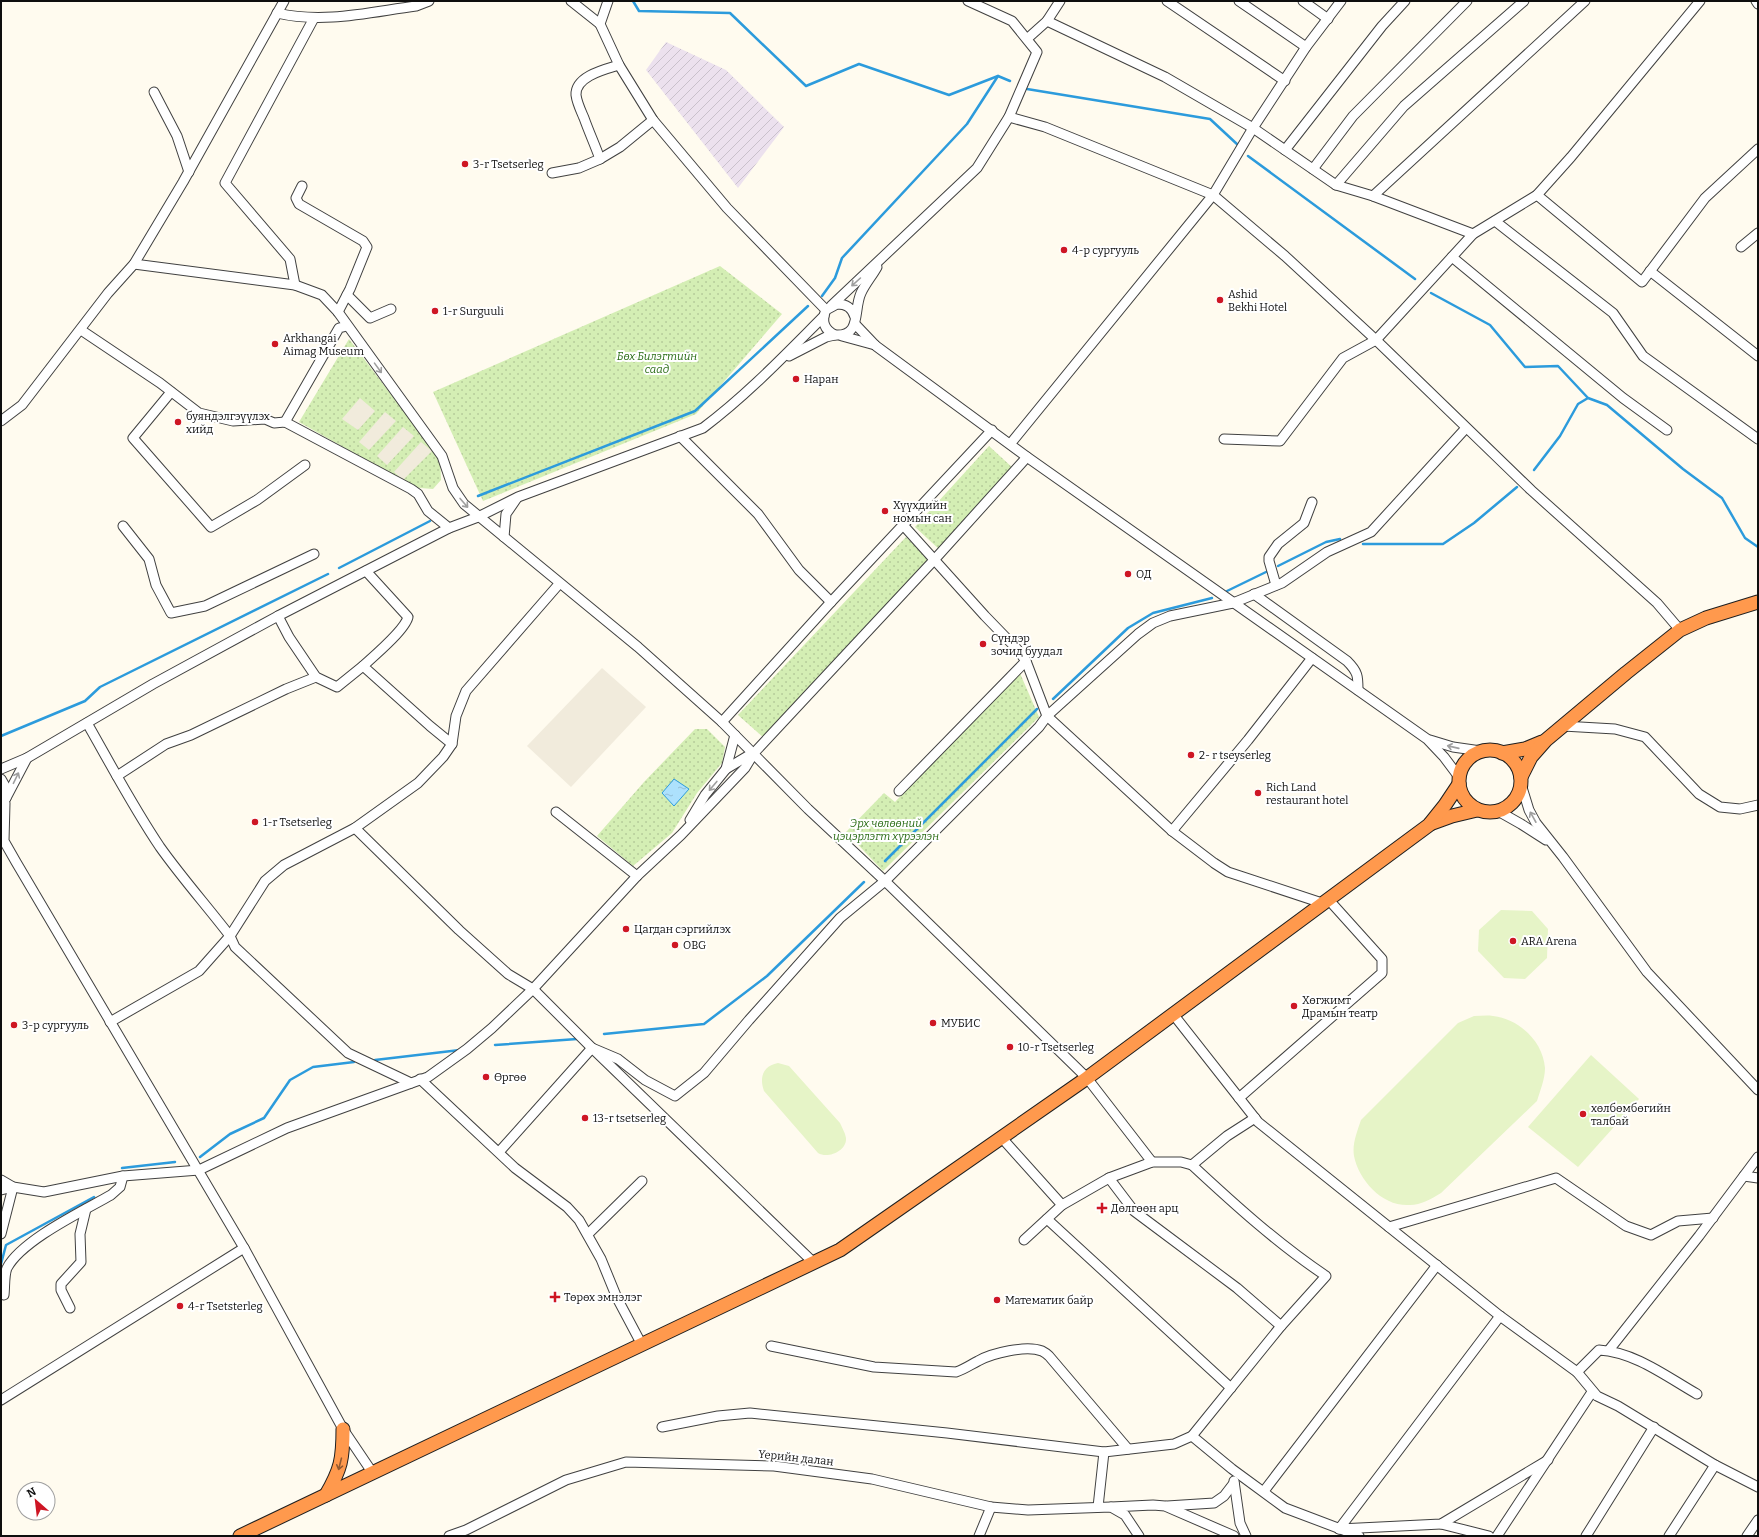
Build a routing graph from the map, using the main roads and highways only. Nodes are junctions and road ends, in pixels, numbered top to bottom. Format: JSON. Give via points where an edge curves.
{"nodes":[{"id":1,"x":1758,"y":602,"type":"edge"},
{"id":2,"x":1546,"y":740,"type":"junction"},
{"id":3,"x":1502,"y":753,"type":"junction"},
{"id":4,"x":1459,"y":780,"type":"junction"},
{"id":5,"x":1521,"y":780,"type":"junction"},
{"id":6,"x":1477,"y":810,"type":"junction"},
{"id":7,"x":1428,"y":825,"type":"junction"},
{"id":8,"x":343,"y":1429,"type":"road end"},
{"id":9,"x":325,"y":1496,"type":"junction"},
{"id":10,"x":240,"y":1536,"type":"edge"}],
"edges":[{"from":1,"to":2,"type":"highway","via":[[1706,618],[1680,630]]},
{"from":2,"to":3,"type":"highway"},
{"from":2,"to":5,"type":"highway","via":[[1531,757]]},
{"from":3,"to":4,"type":"highway","via":[[1492,750],[1481,751],[1466,761]]},
{"from":3,"to":5,"type":"highway","via":[[1514,762]]},
{"from":4,"to":6,"type":"highway","via":[[1465,799]]},
{"from":4,"to":7,"type":"highway","via":[[1445,805]]},
{"from":5,"to":6,"type":"highway","via":[[1514,801],[1506,808],[1488,812]]},
{"from":6,"to":7,"type":"highway"},
{"from":7,"to":9,"type":"highway","via":[[1087,1078],[840,1250]]},
{"from":8,"to":9,"type":"highway","one_way":true,"via":[[340,1468]]},
{"from":9,"to":10,"type":"highway"}]}
